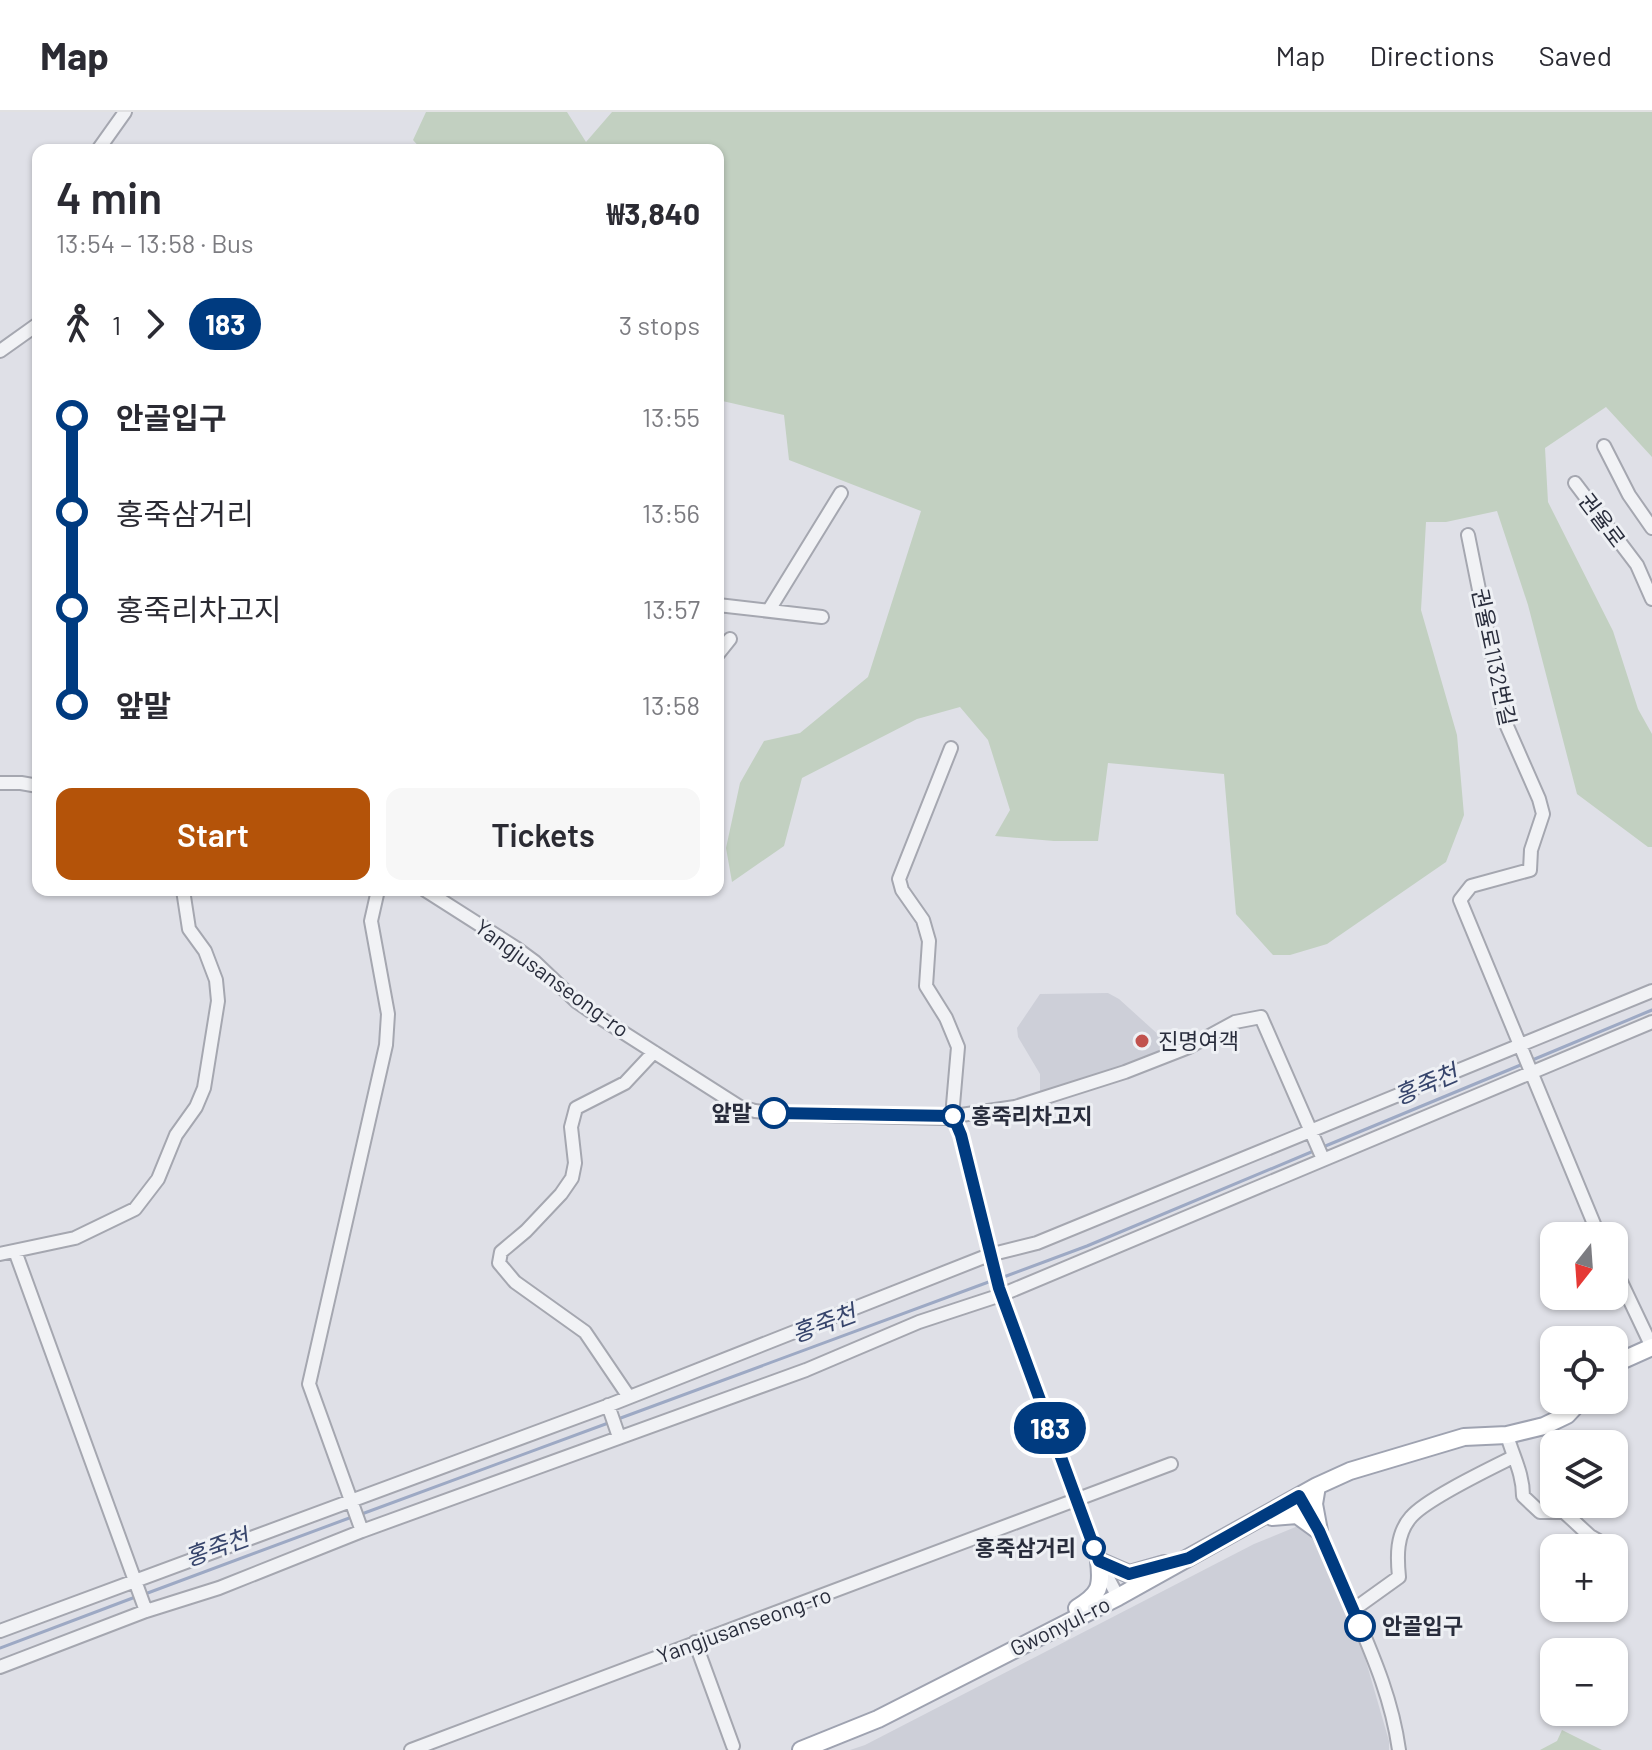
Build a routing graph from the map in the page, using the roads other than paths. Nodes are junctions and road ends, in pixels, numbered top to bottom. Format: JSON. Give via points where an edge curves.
{"nodes":[{"id":1,"x":125,"y":112,"type":"edge"},
{"id":2,"x":102,"y":144,"type":"edge"},
{"id":3,"x":32,"y":328,"type":"edge"},
{"id":4,"x":32,"y":331,"type":"edge"},
{"id":5,"x":22,"y":336,"type":"junction"},
{"id":6,"x":0,"y":351,"type":"edge"},
{"id":7,"x":1604,"y":446,"type":"dead end"},
{"id":8,"x":1575,"y":483,"type":"dead end"},
{"id":9,"x":841,"y":493,"type":"dead end"},
{"id":10,"x":1652,"y":528,"type":"edge"},
{"id":11,"x":1468,"y":535,"type":"dead end"},
{"id":12,"x":1652,"y":599,"type":"edge"},
{"id":13,"x":724,"y":606,"type":"edge"},
{"id":14,"x":769,"y":610,"type":"junction"},
{"id":15,"x":822,"y":617,"type":"dead end"},
{"id":16,"x":730,"y":639,"type":"dead end"},
{"id":17,"x":724,"y":646,"type":"edge"},
{"id":18,"x":951,"y":748,"type":"dead end"},
{"id":19,"x":0,"y":783,"type":"edge"},
{"id":20,"x":32,"y":785,"type":"edge"},
{"id":21,"x":184,"y":896,"type":"edge"},
{"id":22,"x":377,"y":896,"type":"edge"},
{"id":23,"x":434,"y":896,"type":"edge"},
{"id":24,"x":1652,"y":991,"type":"edge"},
{"id":25,"x":1652,"y":1022,"type":"edge"},
{"id":26,"x":1521,"y":1046,"type":"junction"},
{"id":27,"x":654,"y":1052,"type":"junction"},
{"id":28,"x":1533,"y":1073,"type":"junction"},
{"id":29,"x":953,"y":1116,"type":"junction"},
{"id":30,"x":1310,"y":1131,"type":"junction"},
{"id":31,"x":1323,"y":1159,"type":"junction"},
{"id":32,"x":1593,"y":1222,"type":"edge"},
{"id":33,"x":15,"y":1251,"type":"junction"},
{"id":34,"x":0,"y":1254,"type":"edge"},
{"id":35,"x":989,"y":1255,"type":"junction"},
{"id":36,"x":1000,"y":1292,"type":"junction"},
{"id":37,"x":1628,"y":1296,"type":"edge"},
{"id":38,"x":1652,"y":1347,"type":"edge"},
{"id":39,"x":1628,"y":1358,"type":"edge"},
{"id":40,"x":629,"y":1397,"type":"junction"},
{"id":41,"x":608,"y":1405,"type":"junction"},
{"id":42,"x":1568,"y":1414,"type":"edge"},
{"id":43,"x":1507,"y":1435,"type":"junction"},
{"id":44,"x":619,"y":1437,"type":"junction"},
{"id":45,"x":1513,"y":1457,"type":"junction"},
{"id":46,"x":1171,"y":1464,"type":"dead end"},
{"id":47,"x":1317,"y":1486,"type":"junction"},
{"id":48,"x":1299,"y":1496,"type":"junction"},
{"id":49,"x":351,"y":1499,"type":"junction"},
{"id":50,"x":1076,"y":1500,"type":"junction"},
{"id":51,"x":1263,"y":1518,"type":"junction"},
{"id":52,"x":362,"y":1531,"type":"junction"},
{"id":53,"x":1319,"y":1531,"type":"junction"},
{"id":54,"x":1588,"y":1534,"type":"edge"},
{"id":55,"x":1189,"y":1558,"type":"junction"},
{"id":56,"x":1099,"y":1561,"type":"junction"},
{"id":57,"x":136,"y":1582,"type":"junction"},
{"id":58,"x":1118,"y":1597,"type":"junction"},
{"id":59,"x":1353,"y":1610,"type":"junction"},
{"id":60,"x":146,"y":1611,"type":"junction"},
{"id":61,"x":1054,"y":1628,"type":"junction"},
{"id":62,"x":0,"y":1631,"type":"edge"},
{"id":63,"x":695,"y":1642,"type":"junction"},
{"id":64,"x":0,"y":1667,"type":"edge"},
{"id":65,"x":733,"y":1746,"type":"dead end"},
{"id":66,"x":411,"y":1750,"type":"edge"},
{"id":67,"x":801,"y":1750,"type":"edge"},
{"id":68,"x":1399,"y":1750,"type":"edge"}],
"edges":[{"from":1,"to":2,"type":"street"},
{"from":3,"to":5,"type":"street"},
{"from":4,"to":5,"type":"street"},
{"from":5,"to":6,"type":"street"},
{"from":7,"to":10,"type":"street"},
{"from":8,"to":12,"type":"street","name":"권율로","via":[[1637,565]]},
{"from":9,"to":14,"type":"street"},
{"from":11,"to":26,"type":"street","name":"권율로1132번길","via":[[1506,724],[1543,814],[1530,870],[1471,886],[1460,900]]},
{"from":13,"to":14,"type":"street"},
{"from":14,"to":15,"type":"street"},
{"from":16,"to":17,"type":"street"},
{"from":18,"to":29,"type":"street","via":[[899,879],[929,941],[926,986],[958,1047]]},
{"from":19,"to":20,"type":"street"},
{"from":21,"to":33,"type":"street","via":[[189,929],[205,951],[218,1001],[196,1107],[176,1135],[158,1179],[135,1209],[75,1238]]},
{"from":22,"to":49,"type":"street","via":[[371,921],[388,1014],[386,1045],[309,1384]]},
{"from":23,"to":27,"type":"street","name":"Yangjusanseong-ro","via":[[516,948],[577,1002]]},
{"from":24,"to":26,"type":"street"},
{"from":25,"to":28,"type":"street"},
{"from":26,"to":28,"type":"street"},
{"from":26,"to":30,"type":"street"},
{"from":27,"to":29,"type":"street","name":"Yangjusanseong-ro","via":[[740,1107],[755,1111]]},
{"from":27,"to":40,"type":"street","via":[[625,1083],[576,1108],[572,1178],[501,1252],[499,1263],[515,1282],[585,1332]]},
{"from":28,"to":31,"type":"street"},
{"from":28,"to":32,"type":"street"},
{"from":29,"to":30,"type":"street","name":"Yangjusanseong-ro","via":[[1015,1107],[1099,1080],[1189,1047],[1235,1022],[1261,1017]]},
{"from":29,"to":35,"type":"street"},
{"from":30,"to":31,"type":"street"},
{"from":30,"to":35,"type":"street","via":[[1037,1243]]},
{"from":31,"to":36,"type":"street"},
{"from":33,"to":34,"type":"street"},
{"from":33,"to":57,"type":"street"},
{"from":35,"to":36,"type":"street"},
{"from":35,"to":40,"type":"street"},
{"from":36,"to":44,"type":"street"},
{"from":36,"to":50,"type":"street"},
{"from":37,"to":38,"type":"street"},
{"from":38,"to":39,"type":"main road"},
{"from":40,"to":41,"type":"street"},
{"from":41,"to":44,"type":"street"},
{"from":41,"to":49,"type":"street"},
{"from":42,"to":43,"type":"main road","name":"Gwonyul-ro"},
{"from":43,"to":45,"type":"street"},
{"from":43,"to":47,"type":"main road","name":"Gwonyul-ro","via":[[1464,1437]]},
{"from":44,"to":52,"type":"street"},
{"from":45,"to":54,"type":"street","via":[[1523,1477],[1523,1496],[1540,1512],[1564,1512]]},
{"from":45,"to":59,"type":"street","via":[[1410,1518],[1396,1550],[1399,1577]]},
{"from":46,"to":50,"type":"street","name":"Yangjusanseong-ro"},
{"from":47,"to":48,"type":"main road","name":"Gwonyul-ro"},
{"from":47,"to":53,"type":"main road"},
{"from":48,"to":51,"type":"main road","name":"Gwonyul-ro"},
{"from":48,"to":53,"type":"street"},
{"from":49,"to":52,"type":"street"},
{"from":49,"to":57,"type":"street"},
{"from":50,"to":56,"type":"street"},
{"from":50,"to":63,"type":"street","name":"Yangjusanseong-ro"},
{"from":51,"to":53,"type":"main road","via":[[1297,1515]]},
{"from":51,"to":55,"type":"main road","name":"Gwonyul-ro"},
{"from":52,"to":60,"type":"street"},
{"from":53,"to":59,"type":"street"},
{"from":55,"to":56,"type":"main road","via":[[1129,1574]]},
{"from":55,"to":58,"type":"main road","name":"Gwonyul-ro"},
{"from":56,"to":58,"type":"street"},
{"from":56,"to":61,"type":"main road","via":[[1101,1580],[1095,1597]]},
{"from":57,"to":60,"type":"street"},
{"from":57,"to":62,"type":"street"},
{"from":58,"to":61,"type":"main road","name":"Gwonyul-ro"},
{"from":59,"to":68,"type":"street","via":[[1386,1686]]},
{"from":60,"to":64,"type":"street"},
{"from":61,"to":67,"type":"main road","name":"Gwonyul-ro","via":[[878,1719]]},
{"from":63,"to":65,"type":"street"},
{"from":63,"to":66,"type":"street","name":"Yangjusanseong-ro"}]}
